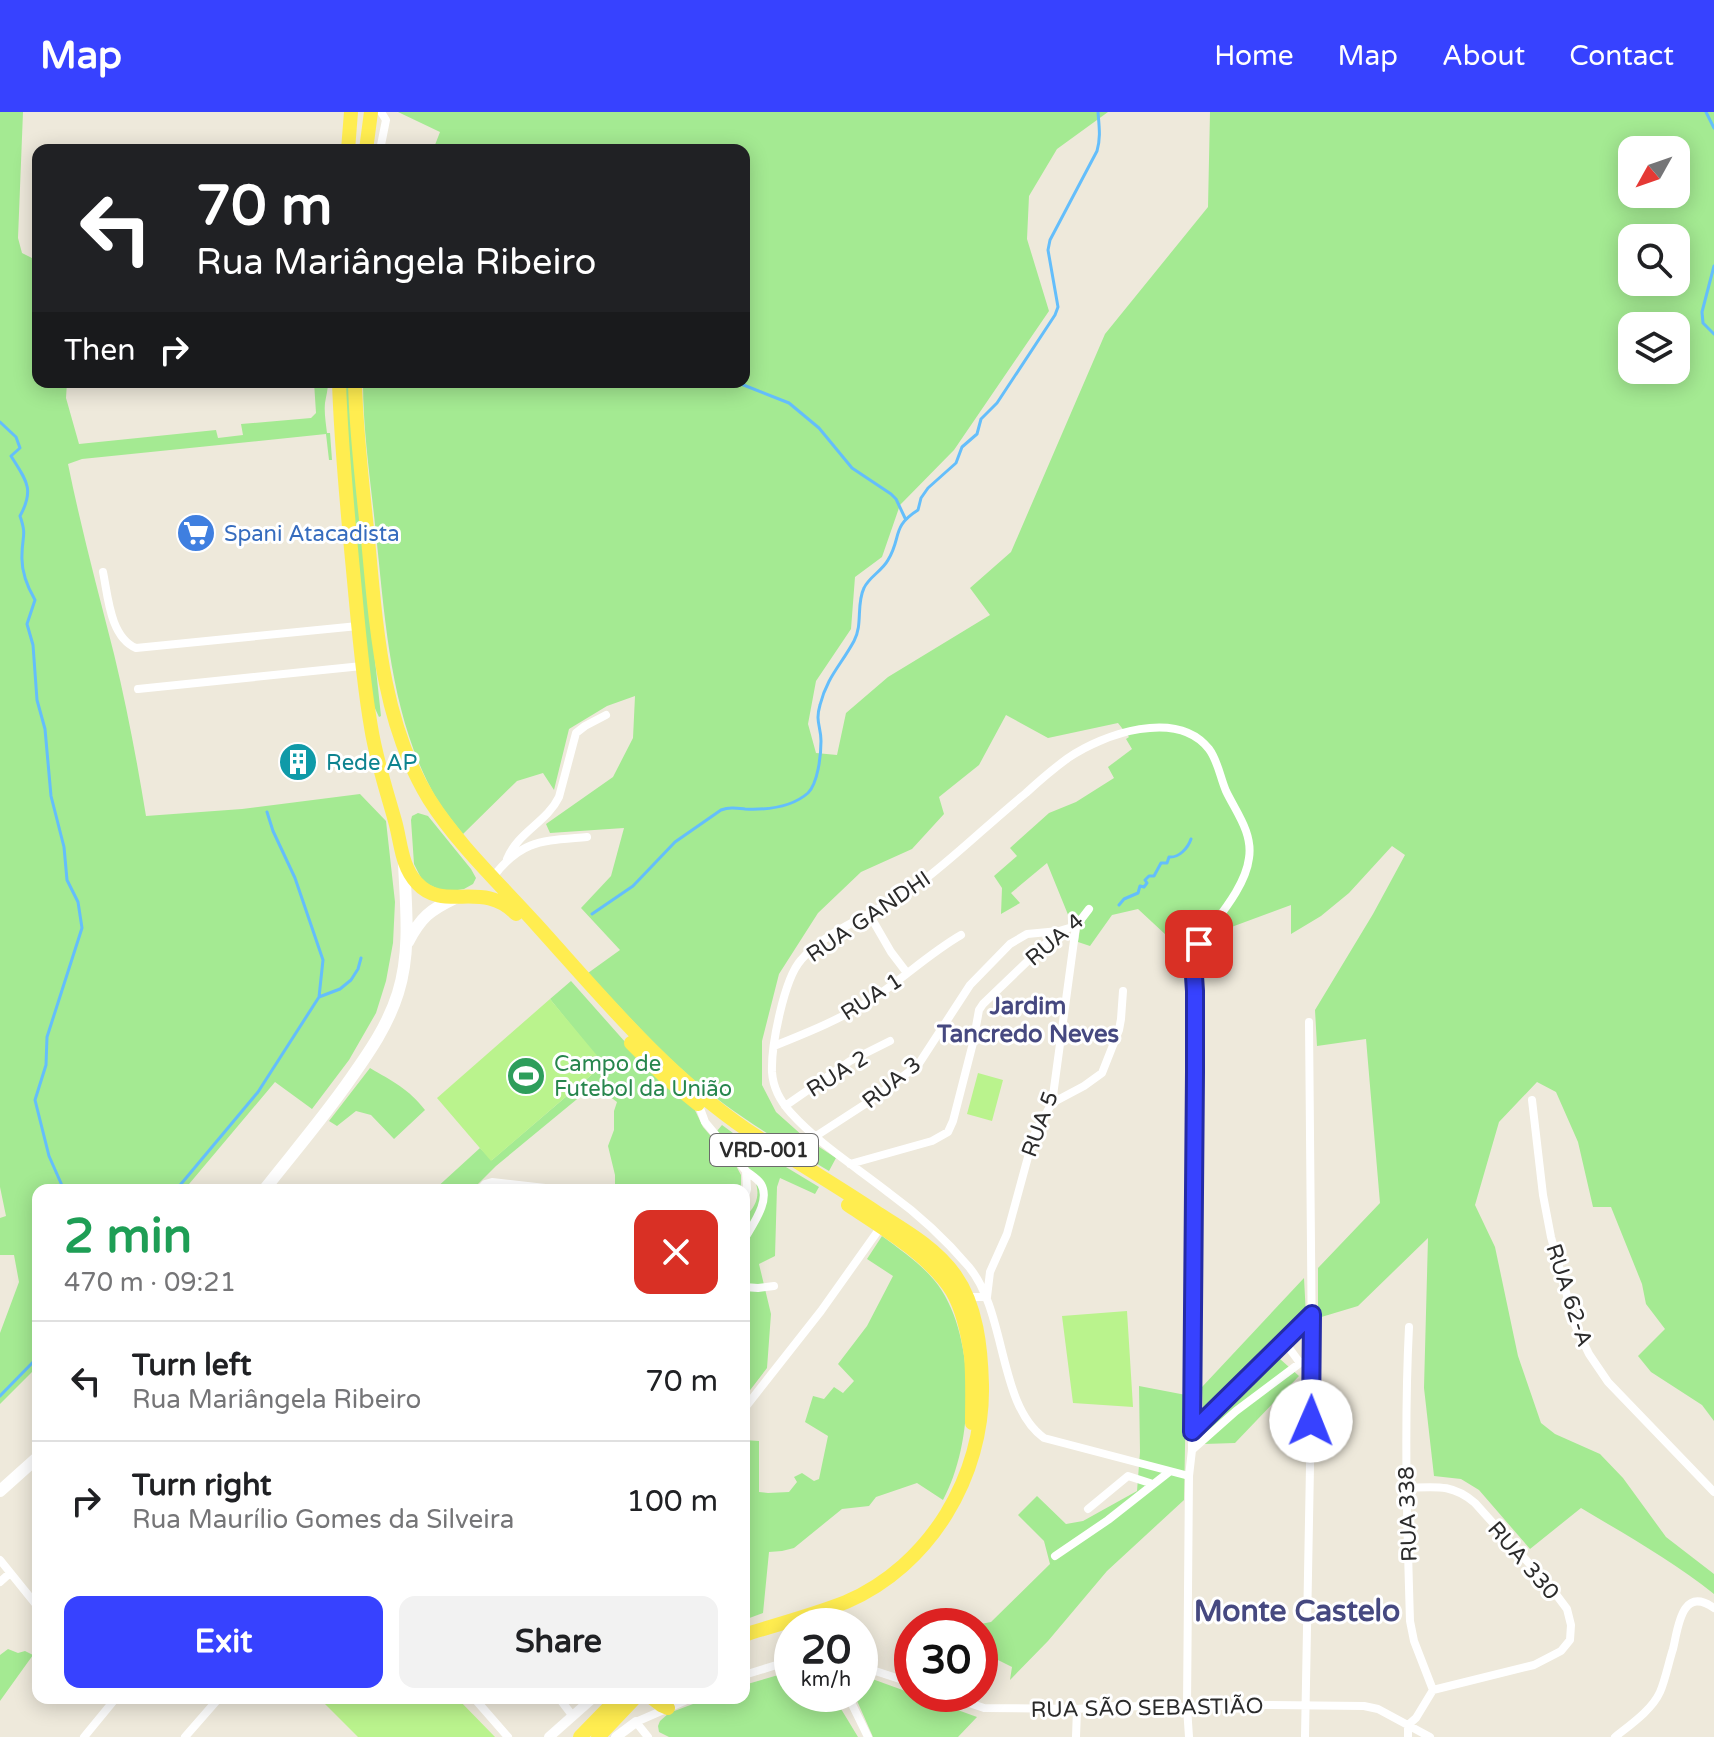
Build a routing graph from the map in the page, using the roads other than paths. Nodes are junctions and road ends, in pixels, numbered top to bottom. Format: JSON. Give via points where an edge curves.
{"nodes":[{"id":1,"x":351,"y":112,"type":"edge"},
{"id":2,"x":371,"y":112,"type":"edge"},
{"id":3,"x":381,"y":112,"type":"edge"},
{"id":4,"x":348,"y":144,"type":"edge"},
{"id":5,"x":367,"y":144,"type":"edge"},
{"id":6,"x":381,"y":144,"type":"edge"},
{"id":7,"x":339,"y":388,"type":"edge"},
{"id":8,"x":355,"y":388,"type":"edge"},
{"id":9,"x":103,"y":572,"type":"dead end"},
{"id":10,"x":358,"y":626,"type":"junction"},
{"id":11,"x":362,"y":666,"type":"junction"},
{"id":12,"x":138,"y":689,"type":"dead end"},
{"id":13,"x":606,"y":715,"type":"dead end"},
{"id":14,"x":587,"y":837,"type":"dead end"},
{"id":15,"x":507,"y":859,"type":"junction"},
{"id":16,"x":403,"y":860,"type":"junction"},
{"id":17,"x":489,"y":873,"type":"junction"},
{"id":18,"x":461,"y":897,"type":"junction"},
{"id":19,"x":1089,"y":909,"type":"dead end"},
{"id":20,"x":869,"y":914,"type":"junction"},
{"id":21,"x":1076,"y":926,"type":"junction"},
{"id":22,"x":1059,"y":931,"type":"junction"},
{"id":23,"x":961,"y":935,"type":"dead end"},
{"id":24,"x":406,"y":945,"type":"junction"},
{"id":25,"x":907,"y":973,"type":"junction"},
{"id":26,"x":1123,"y":991,"type":"dead end"},
{"id":27,"x":1309,"y":1022,"type":"dead end"},
{"id":28,"x":890,"y":1041,"type":"dead end"},
{"id":29,"x":774,"y":1046,"type":"junction"},
{"id":30,"x":1532,"y":1100,"type":"dead end"},
{"id":31,"x":698,"y":1103,"type":"junction"},
{"id":32,"x":1052,"y":1103,"type":"junction"},
{"id":33,"x":785,"y":1106,"type":"junction"},
{"id":34,"x":816,"y":1136,"type":"junction"},
{"id":35,"x":850,"y":1164,"type":"junction"},
{"id":36,"x":746,"y":1171,"type":"junction"},
{"id":37,"x":269,"y":1184,"type":"edge"},
{"id":38,"x":747,"y":1184,"type":"edge"},
{"id":39,"x":880,"y":1228,"type":"junction"},
{"id":40,"x":750,"y":1229,"type":"edge"},
{"id":41,"x":774,"y":1286,"type":"dead end"},
{"id":42,"x":750,"y":1287,"type":"edge"},
{"id":43,"x":967,"y":1297,"type":"junction"},
{"id":44,"x":987,"y":1297,"type":"junction"},
{"id":45,"x":1312,"y":1314,"type":"junction"},
{"id":46,"x":1409,"y":1327,"type":"dead end"},
{"id":47,"x":1284,"y":1341,"type":"junction"},
{"id":48,"x":1312,"y":1358,"type":"junction"},
{"id":49,"x":1300,"y":1363,"type":"junction"},
{"id":50,"x":750,"y":1401,"type":"edge"},
{"id":51,"x":1192,"y":1432,"type":"junction"},
{"id":52,"x":1192,"y":1450,"type":"junction"},
{"id":53,"x":973,"y":1452,"type":"junction"},
{"id":54,"x":32,"y":1462,"type":"edge"},
{"id":55,"x":1169,"y":1472,"type":"junction"},
{"id":56,"x":1189,"y":1476,"type":"junction"},
{"id":57,"x":1153,"y":1484,"type":"junction"},
{"id":58,"x":1406,"y":1488,"type":"junction"},
{"id":59,"x":0,"y":1491,"type":"edge"},
{"id":60,"x":1714,"y":1492,"type":"edge"},
{"id":61,"x":1088,"y":1509,"type":"dead end"},
{"id":62,"x":1055,"y":1556,"type":"dead end"},
{"id":63,"x":0,"y":1560,"type":"edge"},
{"id":64,"x":10,"y":1573,"type":"junction"},
{"id":65,"x":0,"y":1582,"type":"edge"},
{"id":66,"x":32,"y":1600,"type":"edge"},
{"id":67,"x":1714,"y":1608,"type":"edge"},
{"id":68,"x":750,"y":1633,"type":"edge"},
{"id":69,"x":774,"y":1666,"type":"edge"},
{"id":70,"x":750,"y":1673,"type":"edge"},
{"id":71,"x":1433,"y":1690,"type":"junction"},
{"id":72,"x":111,"y":1704,"type":"edge"},
{"id":73,"x":214,"y":1704,"type":"edge"},
{"id":74,"x":479,"y":1704,"type":"edge"},
{"id":75,"x":564,"y":1704,"type":"edge"},
{"id":76,"x":586,"y":1704,"type":"edge"},
{"id":77,"x":612,"y":1704,"type":"edge"},
{"id":78,"x":629,"y":1704,"type":"edge"},
{"id":79,"x":660,"y":1704,"type":"edge"},
{"id":80,"x":677,"y":1704,"type":"edge"},
{"id":81,"x":1306,"y":1705,"type":"junction"},
{"id":82,"x":1187,"y":1707,"type":"junction"},
{"id":83,"x":668,"y":1708,"type":"junction"},
{"id":84,"x":998,"y":1708,"type":"edge"},
{"id":85,"x":1077,"y":1709,"type":"junction"},
{"id":86,"x":856,"y":1712,"type":"edge"},
{"id":87,"x":572,"y":1715,"type":"junction"},
{"id":88,"x":636,"y":1722,"type":"junction"},
{"id":89,"x":1408,"y":1725,"type":"junction"},
{"id":90,"x":84,"y":1737,"type":"edge"},
{"id":91,"x":185,"y":1737,"type":"edge"},
{"id":92,"x":508,"y":1737,"type":"edge"},
{"id":93,"x":549,"y":1737,"type":"edge"},
{"id":94,"x":580,"y":1737,"type":"edge"},
{"id":95,"x":598,"y":1737,"type":"edge"},
{"id":96,"x":616,"y":1737,"type":"edge"},
{"id":97,"x":648,"y":1737,"type":"edge"},
{"id":98,"x":868,"y":1737,"type":"edge"},
{"id":99,"x":1076,"y":1737,"type":"edge"},
{"id":100,"x":1189,"y":1737,"type":"edge"},
{"id":101,"x":1305,"y":1737,"type":"edge"},
{"id":102,"x":1408,"y":1737,"type":"edge"},
{"id":103,"x":1430,"y":1737,"type":"edge"},
{"id":104,"x":1615,"y":1737,"type":"edge"}],
"edges":[{"from":1,"to":4,"type":"main road"},
{"from":2,"to":5,"type":"main road"},
{"from":3,"to":6,"type":"street","via":[[386,120]]},
{"from":7,"to":10,"type":"main road","number":"VRD-001"},
{"from":8,"to":17,"type":"main road","via":[[375,607],[397,724],[430,800]]},
{"from":9,"to":10,"type":"street","via":[[118,630],[136,648]]},
{"from":10,"to":11,"type":"main road","number":"VRD-001"},
{"from":11,"to":12,"type":"street"},
{"from":11,"to":16,"type":"main road","number":"VRD-001"},
{"from":13,"to":15,"type":"street","via":[[576,733],[555,805],[521,836]]},
{"from":14,"to":15,"type":"street","via":[[540,842]]},
{"from":15,"to":17,"type":"street"},
{"from":16,"to":18,"type":"main road","number":"VRD-001","via":[[425,891]]},
{"from":16,"to":24,"type":"main road"},
{"from":17,"to":18,"type":"main road","via":[[472,893]]},
{"from":17,"to":43,"type":"main road","via":[[676,1073],[748,1130],[929,1248]]},
{"from":18,"to":24,"type":"main road","via":[[425,915]]},
{"from":18,"to":31,"type":"main road","number":"VRD-001","via":[[496,899],[511,908],[624,1037]]},
{"from":19,"to":21,"type":"street","name":"RUA 4"},
{"from":20,"to":25,"type":"street"},
{"from":20,"to":29,"type":"street","name":"RUA GANDHI","via":[[820,943],[795,967]]},
{"from":20,"to":51,"type":"street","name":"RUA GANDHI","via":[[913,888],[1088,746],[1143,729],[1174,729],[1197,737],[1212,754],[1250,844],[1238,888],[1193,961]]},
{"from":21,"to":22,"type":"street","name":"RUA 4"},
{"from":21,"to":32,"type":"street","name":"RUA 5"},
{"from":22,"to":34,"type":"street","name":"RUA 3","via":[[1027,934],[1010,944],[970,985],[918,1065]]},
{"from":22,"to":35,"type":"street","name":"RUA 4","via":[[979,1010],[948,1132]]},
{"from":23,"to":25,"type":"street","name":"RUA 1"},
{"from":24,"to":37,"type":"main road","via":[[398,992],[380,1035]]},
{"from":25,"to":29,"type":"street","name":"RUA 1","via":[[860,1007]]},
{"from":26,"to":32,"type":"street","via":[[1119,1030],[1102,1073]]},
{"from":27,"to":45,"type":"street"},
{"from":28,"to":33,"type":"street","name":"RUA 2","via":[[850,1061]]},
{"from":29,"to":33,"type":"street","name":"RUA GANDHI","via":[[772,1076]]},
{"from":30,"to":60,"type":"street","name":"RUA 62-A","via":[[1551,1237],[1575,1325],[1608,1382]]},
{"from":31,"to":36,"type":"street","via":[[705,1122]]},
{"from":31,"to":39,"type":"main road","number":"VRD-001"},
{"from":32,"to":44,"type":"street","name":"RUA 5","via":[[1034,1135],[1007,1234],[990,1272]]},
{"from":33,"to":34,"type":"street","name":"RUA GANDHI"},
{"from":34,"to":35,"type":"street","name":"RUA GANDHI"},
{"from":35,"to":44,"type":"street","name":"RUA GANDHI","via":[[935,1232],[971,1270]]},
{"from":36,"to":38,"type":"street"},
{"from":36,"to":40,"type":"street","via":[[760,1182],[763,1193]]},
{"from":39,"to":50,"type":"street"},
{"from":39,"to":53,"type":"main road","number":"VRD-001","via":[[936,1271],[960,1307],[971,1356]]},
{"from":41,"to":42,"type":"street"},
{"from":43,"to":44,"type":"street"},
{"from":43,"to":53,"type":"main road","via":[[982,1377],[982,1413]]},
{"from":44,"to":55,"type":"street","name":"RUA GANDHI","via":[[1019,1407],[1032,1429],[1044,1438]]},
{"from":45,"to":47,"type":"street"},
{"from":45,"to":48,"type":"street"},
{"from":46,"to":58,"type":"street","name":"RUA 338"},
{"from":47,"to":49,"type":"street"},
{"from":47,"to":51,"type":"street"},
{"from":48,"to":49,"type":"street"},
{"from":48,"to":81,"type":"street"},
{"from":49,"to":52,"type":"street"},
{"from":51,"to":52,"type":"street"},
{"from":52,"to":56,"type":"street"},
{"from":53,"to":68,"type":"main road","via":[[947,1515],[893,1573],[846,1602]]},
{"from":54,"to":59,"type":"main road"},
{"from":55,"to":56,"type":"street","name":"RUA GANDHI"},
{"from":55,"to":57,"type":"street"},
{"from":56,"to":82,"type":"street"},
{"from":57,"to":61,"type":"street","via":[[1128,1476]]},
{"from":57,"to":62,"type":"street"},
{"from":58,"to":71,"type":"street","name":"RUA 338","via":[[1410,1621]]},
{"from":58,"to":71,"type":"street","name":"RUA 330","via":[[1442,1487],[1466,1495],[1552,1589],[1571,1625],[1570,1640],[1561,1651],[1534,1665]]},
{"from":63,"to":64,"type":"street"},
{"from":64,"to":65,"type":"street"},
{"from":64,"to":66,"type":"street"},
{"from":67,"to":104,"type":"street","via":[[1700,1601],[1684,1609],[1660,1692]]},
{"from":69,"to":70,"type":"street"},
{"from":71,"to":89,"type":"street"},
{"from":72,"to":90,"type":"street"},
{"from":73,"to":91,"type":"street"},
{"from":74,"to":92,"type":"street"},
{"from":75,"to":87,"type":"street"},
{"from":76,"to":87,"type":"street"},
{"from":77,"to":94,"type":"main road"},
{"from":78,"to":95,"type":"main road"},
{"from":79,"to":83,"type":"main road"},
{"from":80,"to":83,"type":"street"},
{"from":81,"to":82,"type":"street","name":"RUA SÃO SEBASTIÃO"},
{"from":81,"to":89,"type":"street","name":"RUA SÃO SEBASTIÃO","via":[[1364,1706]]},
{"from":81,"to":101,"type":"street"},
{"from":82,"to":85,"type":"street","name":"RUA SÃO SEBASTIÃO"},
{"from":82,"to":100,"type":"street"},
{"from":83,"to":88,"type":"street"},
{"from":84,"to":85,"type":"street","name":"RUA SÃO SEBASTIÃO"},
{"from":85,"to":99,"type":"street"},
{"from":86,"to":98,"type":"street"},
{"from":87,"to":93,"type":"street"},
{"from":88,"to":96,"type":"street"},
{"from":88,"to":97,"type":"street"},
{"from":89,"to":102,"type":"street"},
{"from":89,"to":103,"type":"street","name":"RUA SÃO SEBASTIÃO"}]}
